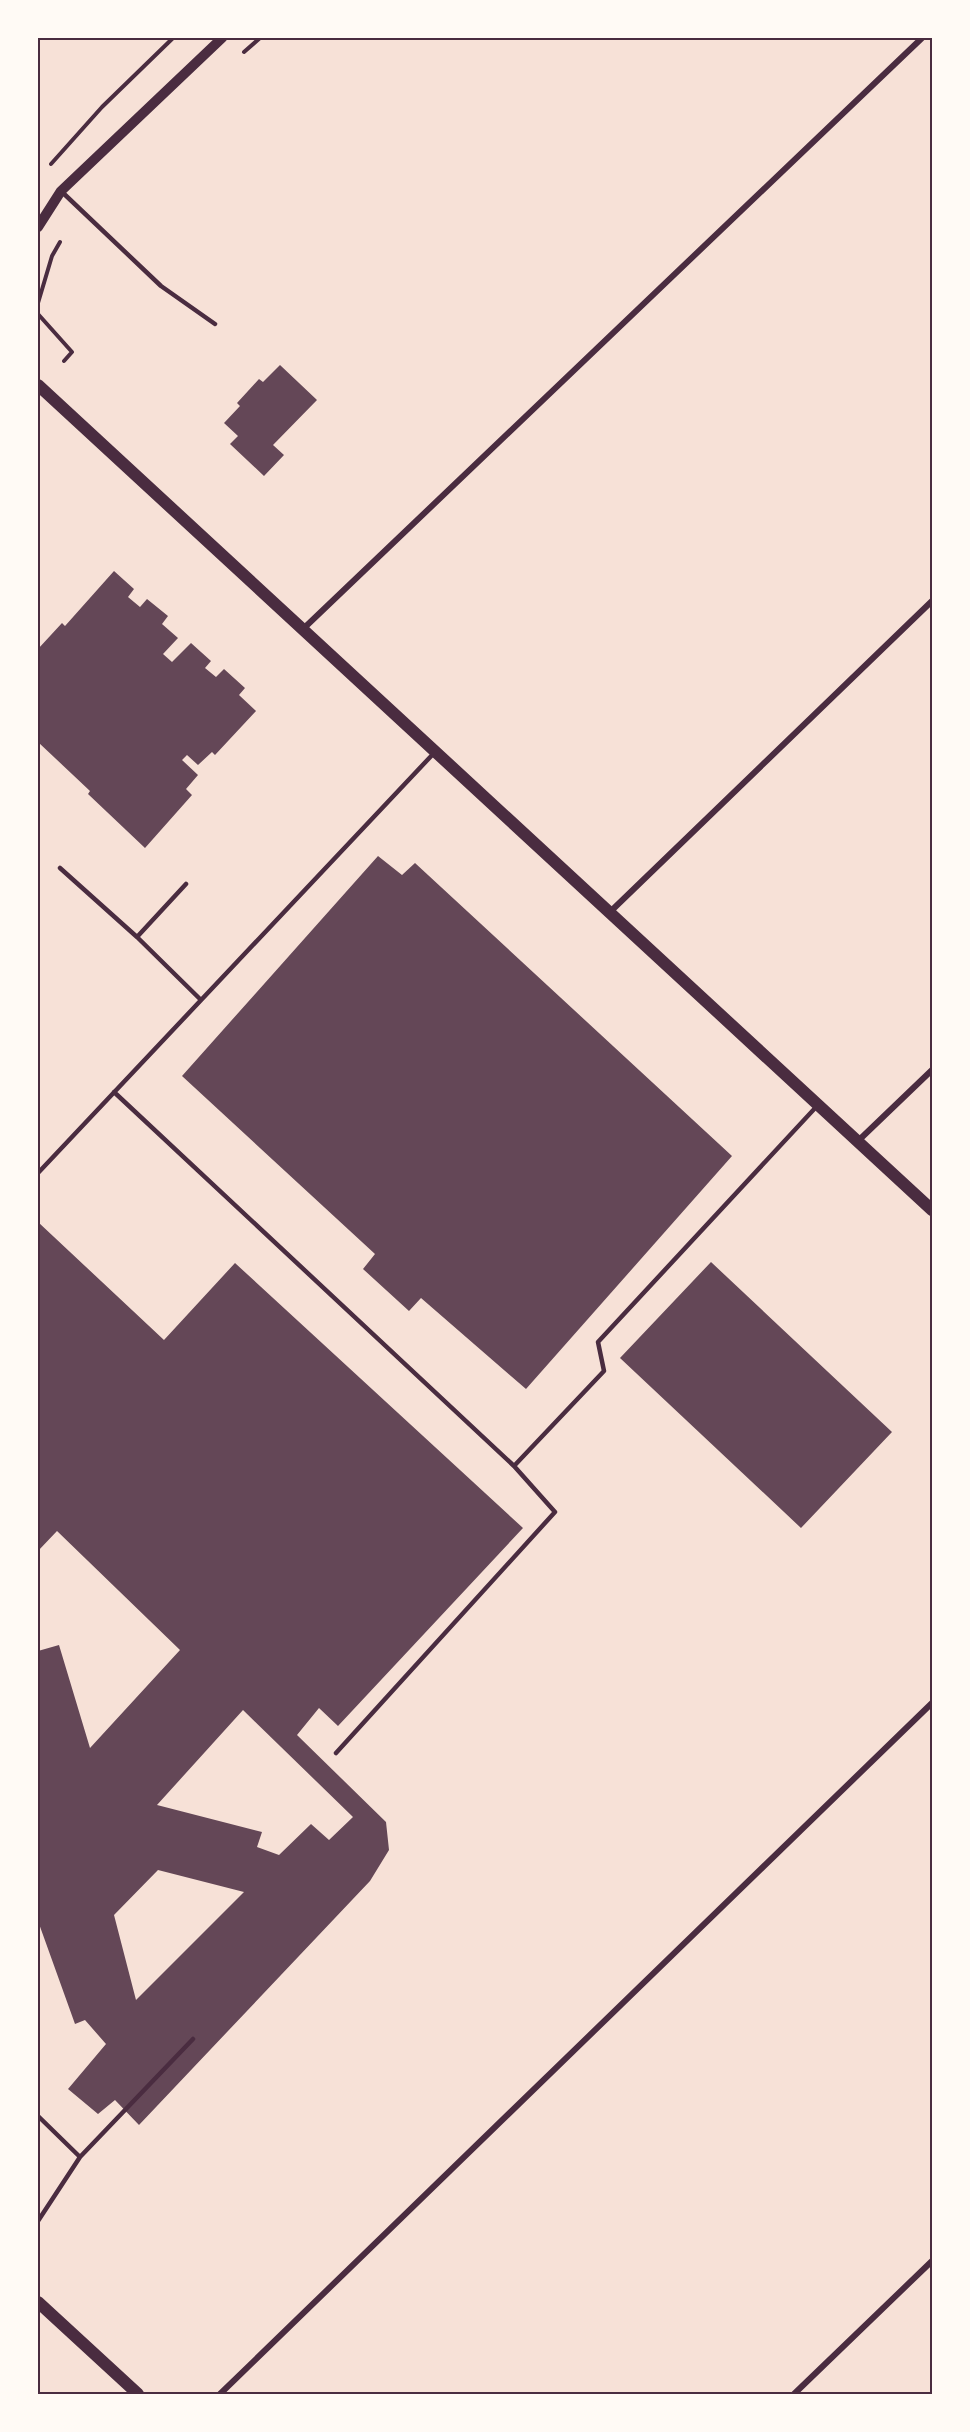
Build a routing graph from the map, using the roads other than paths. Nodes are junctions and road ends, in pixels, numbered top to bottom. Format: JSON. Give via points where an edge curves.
{"nodes":[{"id":1,"x":222,"y":38,"type":"edge"},
{"id":2,"x":922,"y":38,"type":"edge"},
{"id":3,"x":61,"y":191,"type":"junction"},
{"id":4,"x":38,"y":227,"type":"edge"},
{"id":5,"x":215,"y":324,"type":"dead end"},
{"id":6,"x":38,"y":385,"type":"edge"},
{"id":7,"x":933,"y":601,"type":"edge"},
{"id":8,"x":302,"y":630,"type":"junction"},
{"id":9,"x":436,"y":751,"type":"junction"},
{"id":10,"x":60,"y":868,"type":"dead end"},
{"id":11,"x":186,"y":884,"type":"dead end"},
{"id":12,"x":610,"y":912,"type":"junction"},
{"id":13,"x":137,"y":937,"type":"junction"},
{"id":14,"x":201,"y":1000,"type":"junction"},
{"id":15,"x":933,"y":1070,"type":"edge"},
{"id":16,"x":114,"y":1092,"type":"junction"},
{"id":17,"x":819,"y":1104,"type":"junction"},
{"id":18,"x":858,"y":1141,"type":"junction"},
{"id":19,"x":38,"y":1173,"type":"edge"},
{"id":20,"x":933,"y":1210,"type":"edge"},
{"id":21,"x":514,"y":1466,"type":"junction"},
{"id":22,"x":933,"y":1703,"type":"edge"},
{"id":23,"x":336,"y":1752,"type":"dead end"},
{"id":24,"x":193,"y":2039,"type":"dead end"},
{"id":25,"x":38,"y":2116,"type":"edge"},
{"id":26,"x":80,"y":2157,"type":"junction"},
{"id":27,"x":38,"y":2221,"type":"edge"},
{"id":28,"x":933,"y":2261,"type":"edge"},
{"id":29,"x":38,"y":2302,"type":"edge"},
{"id":30,"x":138,"y":2394,"type":"edge"},
{"id":31,"x":220,"y":2394,"type":"edge"},
{"id":32,"x":794,"y":2394,"type":"edge"}],
"edges":[{"from":1,"to":3,"type":"street"},
{"from":2,"to":8,"type":"street"},
{"from":3,"to":4,"type":"street"},
{"from":3,"to":5,"type":"lane","via":[[161,286]]},
{"from":6,"to":8,"type":"main road"},
{"from":7,"to":12,"type":"street"},
{"from":8,"to":9,"type":"main road"},
{"from":9,"to":12,"type":"main road"},
{"from":9,"to":14,"type":"lane"},
{"from":10,"to":13,"type":"lane"},
{"from":11,"to":13,"type":"lane"},
{"from":12,"to":17,"type":"main road"},
{"from":13,"to":14,"type":"lane"},
{"from":14,"to":16,"type":"lane"},
{"from":15,"to":18,"type":"street"},
{"from":16,"to":19,"type":"lane"},
{"from":16,"to":21,"type":"lane"},
{"from":17,"to":18,"type":"main road"},
{"from":17,"to":21,"type":"lane","via":[[598,1342],[604,1371]]},
{"from":18,"to":20,"type":"main road"},
{"from":21,"to":23,"type":"lane","via":[[555,1512]]},
{"from":22,"to":31,"type":"street"},
{"from":24,"to":26,"type":"lane"},
{"from":25,"to":26,"type":"lane"},
{"from":26,"to":27,"type":"lane"},
{"from":28,"to":32,"type":"street"},
{"from":29,"to":30,"type":"main road"}]}
